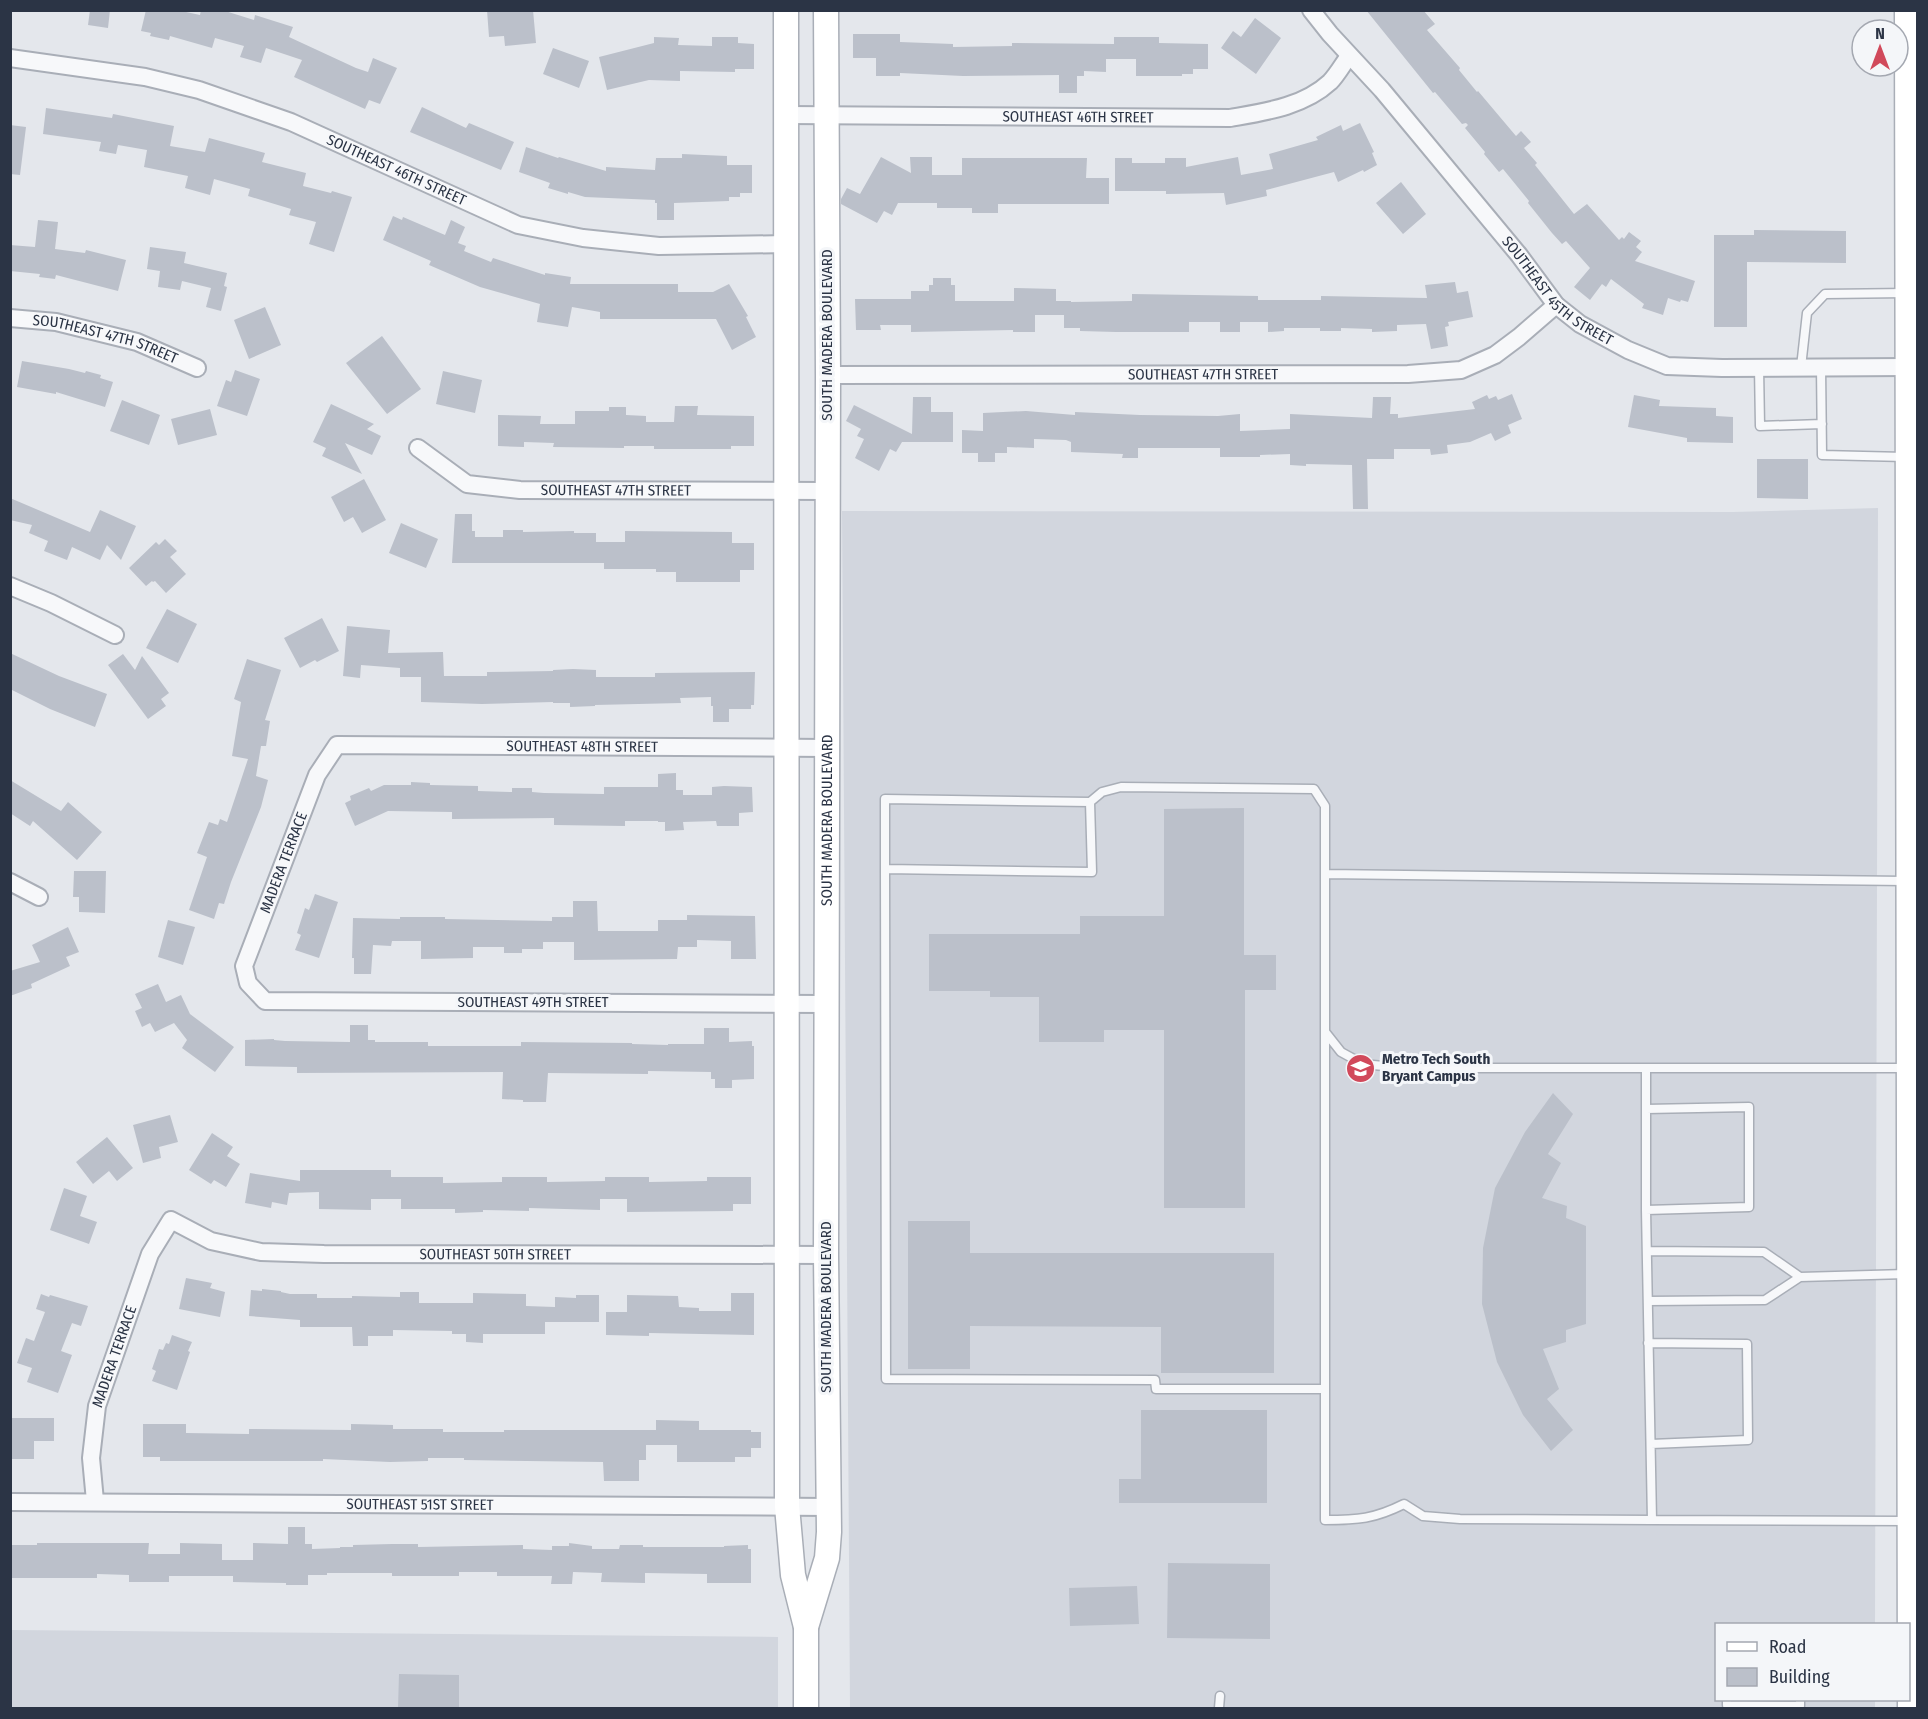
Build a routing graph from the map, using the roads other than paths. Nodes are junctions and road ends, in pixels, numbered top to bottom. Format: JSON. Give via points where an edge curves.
{"nodes":[{"id":1,"x":786,"y":10,"type":"edge"},
{"id":2,"x":826,"y":10,"type":"edge"},
{"id":3,"x":1311,"y":10,"type":"edge"},
{"id":4,"x":1907,"y":10,"type":"edge"},
{"id":5,"x":1350,"y":56,"type":"junction"},
{"id":6,"x":10,"y":58,"type":"edge"},
{"id":7,"x":787,"y":115,"type":"junction"},
{"id":8,"x":826,"y":115,"type":"junction"},
{"id":9,"x":786,"y":244,"type":"junction"},
{"id":10,"x":1911,"y":284,"type":"edge"},
{"id":11,"x":1556,"y":305,"type":"junction"},
{"id":12,"x":10,"y":318,"type":"edge"},
{"id":13,"x":1801,"y":367,"type":"junction"},
{"id":14,"x":1821,"y":367,"type":"junction"},
{"id":15,"x":1907,"y":367,"type":"junction"},
{"id":16,"x":197,"y":368,"type":"dead end"},
{"id":17,"x":1759,"y":368,"type":"junction"},
{"id":18,"x":828,"y":375,"type":"junction"},
{"id":19,"x":1822,"y":424,"type":"junction"},
{"id":20,"x":418,"y":448,"type":"dead end"},
{"id":21,"x":1912,"y":456,"type":"edge"},
{"id":22,"x":786,"y":491,"type":"junction"},
{"id":23,"x":826,"y":491,"type":"junction"},
{"id":24,"x":10,"y":586,"type":"edge"},
{"id":25,"x":115,"y":635,"type":"dead end"},
{"id":26,"x":337,"y":745,"type":"joint"},
{"id":27,"x":786,"y":747,"type":"junction"},
{"id":28,"x":826,"y":748,"type":"junction"},
{"id":29,"x":1090,"y":802,"type":"junction"},
{"id":30,"x":885,"y":869,"type":"junction"},
{"id":31,"x":1325,"y":874,"type":"junction"},
{"id":32,"x":10,"y":882,"type":"edge"},
{"id":33,"x":1909,"y":882,"type":"junction"},
{"id":34,"x":39,"y":897,"type":"dead end"},
{"id":35,"x":248,"y":983,"type":"joint"},
{"id":36,"x":787,"y":1003,"type":"junction"},
{"id":37,"x":826,"y":1004,"type":"junction"},
{"id":38,"x":1326,"y":1033,"type":"junction"},
{"id":39,"x":1646,"y":1068,"type":"junction"},
{"id":40,"x":1909,"y":1068,"type":"junction"},
{"id":41,"x":1646,"y":1109,"type":"junction"},
{"id":42,"x":1646,"y":1210,"type":"junction"},
{"id":43,"x":171,"y":1220,"type":"joint"},
{"id":44,"x":1647,"y":1251,"type":"junction"},
{"id":45,"x":787,"y":1255,"type":"junction"},
{"id":46,"x":826,"y":1255,"type":"junction"},
{"id":47,"x":1909,"y":1274,"type":"junction"},
{"id":48,"x":1800,"y":1277,"type":"junction"},
{"id":49,"x":1648,"y":1301,"type":"junction"},
{"id":50,"x":1648,"y":1343,"type":"junction"},
{"id":51,"x":1325,"y":1389,"type":"junction"},
{"id":52,"x":1914,"y":1437,"type":"edge"},
{"id":53,"x":1651,"y":1444,"type":"junction"},
{"id":54,"x":1914,"y":1483,"type":"edge"},
{"id":55,"x":95,"y":1501,"type":"junction"},
{"id":56,"x":10,"y":1502,"type":"edge"},
{"id":57,"x":787,"y":1506,"type":"junction"},
{"id":58,"x":828,"y":1507,"type":"junction"},
{"id":59,"x":1652,"y":1520,"type":"junction"},
{"id":60,"x":1910,"y":1521,"type":"junction"},
{"id":61,"x":806,"y":1627,"type":"junction"},
{"id":62,"x":1220,"y":1696,"type":"dead end"},
{"id":63,"x":1910,"y":1696,"type":"edge"},
{"id":64,"x":1727,"y":1701,"type":"edge"},
{"id":65,"x":1800,"y":1701,"type":"edge"},
{"id":66,"x":806,"y":1708,"type":"edge"},
{"id":67,"x":1219,"y":1708,"type":"edge"}],
"edges":[{"from":1,"to":7,"type":"street","name":"SOUTH MADERA BOULEVARD"},
{"from":2,"to":8,"type":"street","name":"SOUTH MADERA BOULEVARD"},
{"from":3,"to":5,"type":"street","name":"SOUTHEAST 45TH STREET"},
{"from":4,"to":10,"type":"street"},
{"from":5,"to":8,"type":"street","name":"SOUTHEAST 46TH STREET","via":[[1330,82],[1306,99],[1275,110],[1230,118]]},
{"from":5,"to":11,"type":"street","name":"SOUTHEAST 45TH STREET","via":[[1519,255]]},
{"from":6,"to":9,"type":"street","name":"SOUTHEAST 46TH STREET","via":[[145,76],[199,90],[291,122],[518,225],[583,238],[659,246]]},
{"from":7,"to":8,"type":"street","name":"SOUTHEAST 46TH STREET"},
{"from":7,"to":9,"type":"street","name":"SOUTH MADERA BOULEVARD"},
{"from":8,"to":18,"type":"street","name":"SOUTH MADERA BOULEVARD"},
{"from":9,"to":22,"type":"street","name":"SOUTH MADERA BOULEVARD"},
{"from":10,"to":13,"type":"lane","via":[[1825,294],[1807,313]]},
{"from":10,"to":15,"type":"street"},
{"from":11,"to":17,"type":"street","name":"SOUTHEAST 45TH STREET","via":[[1580,324],[1667,366]]},
{"from":11,"to":18,"type":"street","name":"SOUTHEAST 47TH STREET","via":[[1495,355],[1461,370],[1408,374]]},
{"from":12,"to":16,"type":"street","name":"SOUTHEAST 47TH STREET","via":[[56,322],[137,342]]},
{"from":13,"to":14,"type":"street","name":"SOUTHEAST 45TH STREET"},
{"from":13,"to":17,"type":"street","name":"SOUTHEAST 45TH STREET"},
{"from":14,"to":15,"type":"street","name":"SOUTHEAST 45TH STREET"},
{"from":14,"to":19,"type":"lane"},
{"from":15,"to":21,"type":"street"},
{"from":17,"to":19,"type":"lane","via":[[1760,426]]},
{"from":18,"to":23,"type":"street","name":"SOUTH MADERA BOULEVARD"},
{"from":19,"to":21,"type":"lane","via":[[1822,455]]},
{"from":20,"to":22,"type":"street","name":"SOUTHEAST 47TH STREET","via":[[467,484],[519,490]]},
{"from":21,"to":33,"type":"street"},
{"from":22,"to":23,"type":"street","name":"SOUTHEAST 47TH STREET"},
{"from":22,"to":27,"type":"street","name":"SOUTH MADERA BOULEVARD"},
{"from":23,"to":28,"type":"street","name":"SOUTH MADERA BOULEVARD"},
{"from":24,"to":25,"type":"street"},
{"from":26,"to":27,"type":"street","name":"SOUTHEAST 48TH STREET"},
{"from":26,"to":35,"type":"street","name":"MADERA TERRACE","via":[[317,775],[254,935],[243,966]]},
{"from":27,"to":28,"type":"street","name":"SOUTHEAST 48TH STREET"},
{"from":27,"to":36,"type":"street","name":"SOUTH MADERA BOULEVARD"},
{"from":28,"to":37,"type":"street","name":"SOUTH MADERA BOULEVARD"},
{"from":29,"to":30,"type":"lane","via":[[885,799]]},
{"from":29,"to":30,"type":"lane","via":[[1092,872]]},
{"from":29,"to":31,"type":"lane","via":[[1102,792],[1121,787],[1314,789],[1325,806]]},
{"from":30,"to":51,"type":"lane","via":[[886,1379],[1155,1380],[1156,1389]]},
{"from":31,"to":33,"type":"lane"},
{"from":31,"to":38,"type":"lane"},
{"from":32,"to":34,"type":"street"},
{"from":33,"to":40,"type":"street"},
{"from":35,"to":36,"type":"street","name":"SOUTHEAST 49TH STREET","via":[[265,1000]]},
{"from":36,"to":37,"type":"street","name":"SOUTHEAST 49TH STREET"},
{"from":36,"to":45,"type":"street","name":"SOUTH MADERA BOULEVARD"},
{"from":37,"to":46,"type":"street","name":"SOUTH MADERA BOULEVARD"},
{"from":38,"to":39,"type":"lane","via":[[1341,1052],[1364,1064],[1404,1068]]},
{"from":38,"to":51,"type":"lane"},
{"from":39,"to":40,"type":"lane"},
{"from":39,"to":41,"type":"lane"},
{"from":40,"to":47,"type":"street"},
{"from":41,"to":42,"type":"lane"},
{"from":41,"to":42,"type":"lane","via":[[1749,1107],[1749,1207]]},
{"from":42,"to":44,"type":"lane"},
{"from":43,"to":45,"type":"street","name":"SOUTHEAST 50TH STREET","via":[[211,1241],[261,1252]]},
{"from":43,"to":55,"type":"street","name":"MADERA TERRACE","via":[[150,1254],[97,1406],[91,1458]]},
{"from":44,"to":48,"type":"lane","via":[[1764,1252]]},
{"from":44,"to":49,"type":"lane"},
{"from":45,"to":46,"type":"street","name":"SOUTHEAST 50TH STREET"},
{"from":45,"to":57,"type":"street","name":"SOUTH MADERA BOULEVARD"},
{"from":46,"to":58,"type":"street","name":"SOUTH MADERA BOULEVARD"},
{"from":47,"to":48,"type":"lane"},
{"from":47,"to":52,"type":"street"},
{"from":48,"to":49,"type":"lane","via":[[1765,1300]]},
{"from":49,"to":50,"type":"lane"},
{"from":50,"to":53,"type":"lane"},
{"from":50,"to":53,"type":"lane","via":[[1747,1344],[1748,1440]]},
{"from":51,"to":59,"type":"lane","via":[[1325,1520],[1358,1520],[1404,1504],[1423,1516]]},
{"from":52,"to":54,"type":"street"},
{"from":53,"to":59,"type":"lane"},
{"from":54,"to":60,"type":"street"},
{"from":55,"to":56,"type":"street","name":"SOUTHEAST 51ST STREET"},
{"from":55,"to":57,"type":"street","name":"SOUTHEAST 51ST STREET"},
{"from":57,"to":58,"type":"street","name":"SOUTHEAST 51ST STREET"},
{"from":57,"to":61,"type":"street","name":"SOUTH MADERA BOULEVARD","via":[[793,1575]]},
{"from":58,"to":61,"type":"street","name":"SOUTH MADERA BOULEVARD","via":[[827,1558]]},
{"from":59,"to":60,"type":"lane"},
{"from":60,"to":63,"type":"street"},
{"from":61,"to":66,"type":"street","name":"SOUTH MADERA BOULEVARD"},
{"from":62,"to":67,"type":"lane"},
{"from":64,"to":65,"type":"lane","via":[[1727,1706],[1800,1706]]}]}
